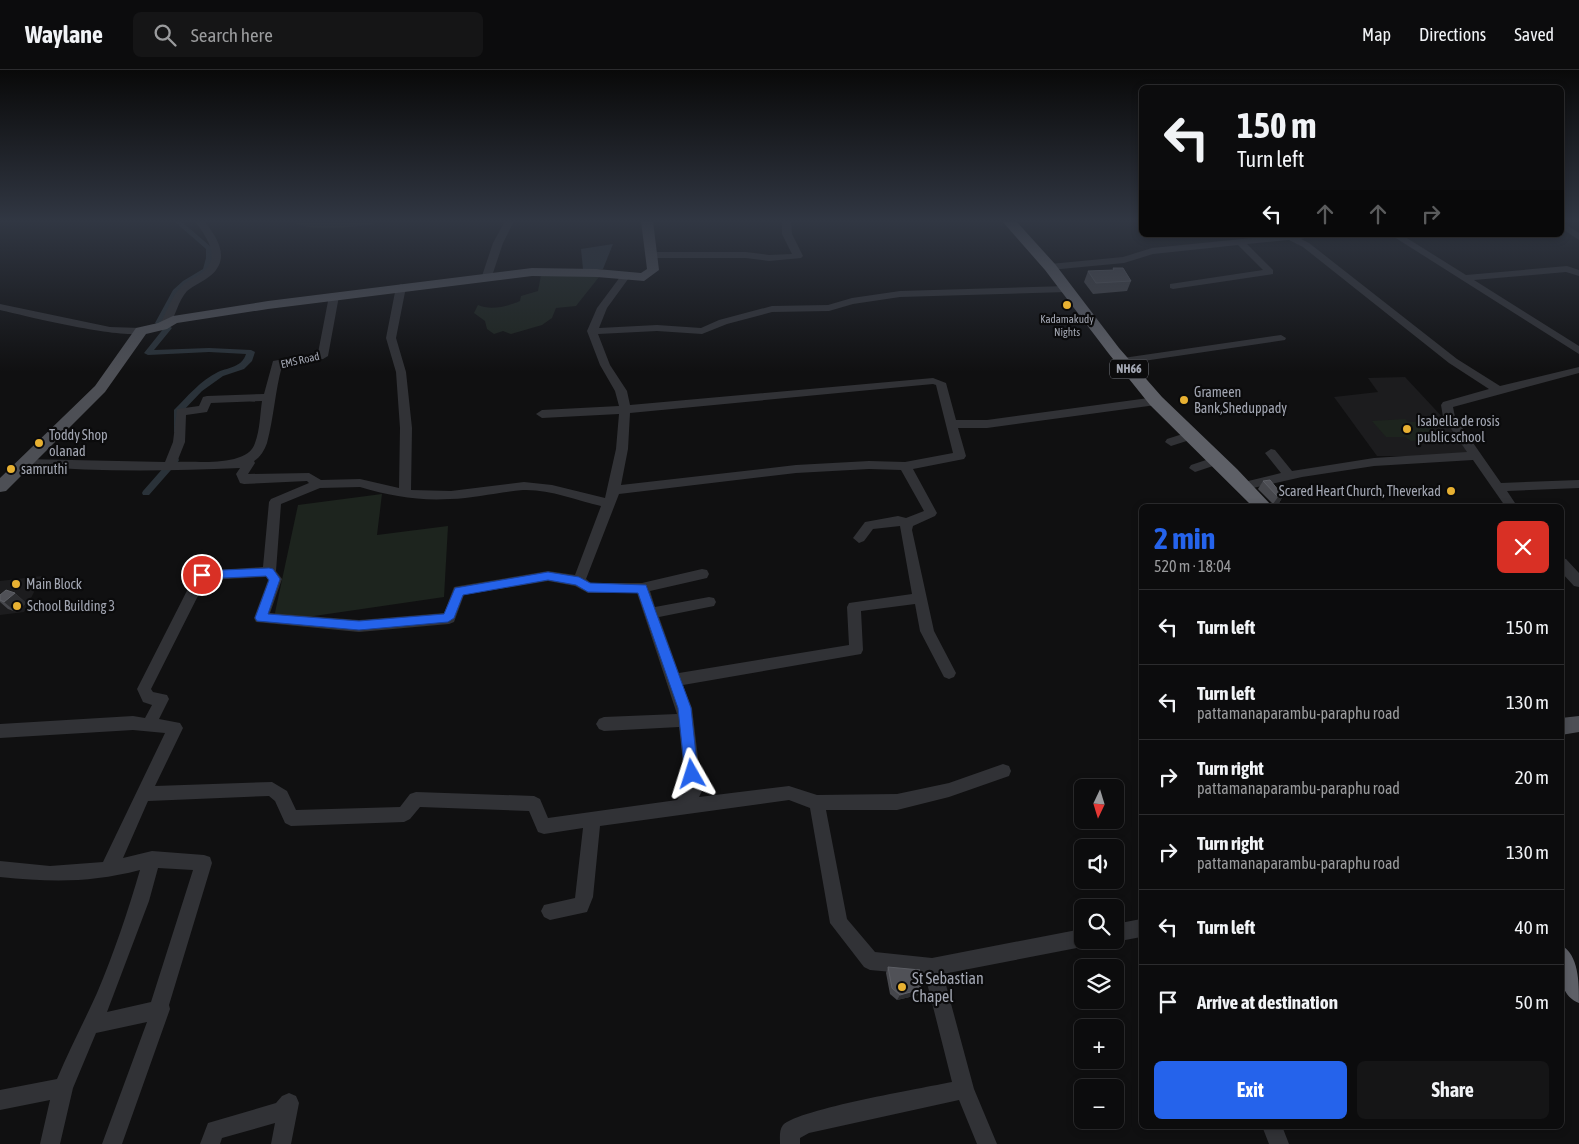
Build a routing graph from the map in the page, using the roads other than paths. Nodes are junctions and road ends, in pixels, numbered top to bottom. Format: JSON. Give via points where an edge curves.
{"nodes":[{"id":1,"x":210,"y":271,"type":"edge"},
{"id":2,"x":489,"y":271,"type":"edge"},
{"id":3,"x":652,"y":271,"type":"edge"},
{"id":4,"x":1053,"y":271,"type":"edge"},
{"id":5,"x":1269,"y":271,"type":"edge"},
{"id":6,"x":1339,"y":271,"type":"edge"},
{"id":7,"x":1451,"y":271,"type":"edge"},
{"id":8,"x":1542,"y":271,"type":"edge"},
{"id":9,"x":626,"y":275,"type":"junction"},
{"id":10,"x":1462,"y":278,"type":"junction"},
{"id":11,"x":486,"y":279,"type":"junction"},
{"id":12,"x":1173,"y":286,"type":"dead end"},
{"id":13,"x":401,"y":288,"type":"junction"},
{"id":14,"x":1067,"y":289,"type":"junction"},
{"id":15,"x":334,"y":296,"type":"junction"},
{"id":16,"x":0,"y":307,"type":"edge"},
{"id":17,"x":163,"y":325,"type":"junction"},
{"id":18,"x":141,"y":331,"type":"junction"},
{"id":19,"x":592,"y":331,"type":"junction"},
{"id":20,"x":1281,"y":338,"type":"dead end"},
{"id":21,"x":1579,"y":351,"type":"edge"},
{"id":22,"x":1123,"y":361,"type":"junction"},
{"id":23,"x":1578,"y":371,"type":"edge"},
{"id":24,"x":1498,"y":390,"type":"junction"},
{"id":25,"x":269,"y":395,"type":"junction"},
{"id":26,"x":1156,"y":400,"type":"junction"},
{"id":27,"x":625,"y":408,"type":"junction"},
{"id":28,"x":542,"y":414,"type":"dead end"},
{"id":29,"x":952,"y":424,"type":"junction"},
{"id":30,"x":1192,"y":435,"type":"junction"},
{"id":31,"x":1171,"y":442,"type":"dead end"},
{"id":32,"x":1271,"y":453,"type":"dead end"},
{"id":33,"x":1474,"y":456,"type":"junction"},
{"id":34,"x":1218,"y":460,"type":"junction"},
{"id":35,"x":28,"y":462,"type":"junction"},
{"id":36,"x":241,"y":463,"type":"junction"},
{"id":37,"x":169,"y":466,"type":"junction"},
{"id":38,"x":906,"y":466,"type":"junction"},
{"id":39,"x":1195,"y":468,"type":"dead end"},
{"id":40,"x":1289,"y":476,"type":"junction"},
{"id":41,"x":282,"y":478,"type":"junction"},
{"id":42,"x":2,"y":482,"type":"edge"},
{"id":43,"x":319,"y":484,"type":"junction"},
{"id":44,"x":1579,"y":484,"type":"edge"},
{"id":45,"x":1244,"y":486,"type":"junction"},
{"id":46,"x":1497,"y":487,"type":"junction"},
{"id":47,"x":614,"y":490,"type":"junction"},
{"id":48,"x":406,"y":494,"type":"junction"},
{"id":49,"x":275,"y":502,"type":"junction"},
{"id":50,"x":609,"y":504,"type":"junction"},
{"id":51,"x":1261,"y":504,"type":"edge"},
{"id":52,"x":1510,"y":504,"type":"edge"},
{"id":53,"x":906,"y":523,"type":"junction"},
{"id":54,"x":858,"y":538,"type":"dead end"},
{"id":55,"x":1564,"y":566,"type":"edge"},
{"id":56,"x":269,"y":572,"type":"junction"},
{"id":57,"x":702,"y":574,"type":"dead end"},
{"id":58,"x":579,"y":581,"type":"junction"},
{"id":59,"x":1579,"y":582,"type":"edge"},
{"id":60,"x":642,"y":588,"type":"junction"},
{"id":61,"x":920,"y":598,"type":"junction"},
{"id":62,"x":709,"y":602,"type":"dead end"},
{"id":63,"x":651,"y":613,"type":"junction"},
{"id":64,"x":950,"y":674,"type":"dead end"},
{"id":65,"x":674,"y":680,"type":"junction"},
{"id":66,"x":686,"y":720,"type":"junction"},
{"id":67,"x":604,"y":724,"type":"dead end"},
{"id":68,"x":1579,"y":724,"type":"edge"},
{"id":69,"x":148,"y":725,"type":"junction"},
{"id":70,"x":1564,"y":726,"type":"edge"},
{"id":71,"x":0,"y":731,"type":"edge"},
{"id":72,"x":1003,"y":771,"type":"dead end"},
{"id":73,"x":143,"y":794,"type":"junction"},
{"id":74,"x":817,"y":803,"type":"junction"},
{"id":75,"x":682,"y":807,"type":"junction"},
{"id":76,"x":592,"y":821,"type":"junction"},
{"id":77,"x":152,"y":859,"type":"junction"},
{"id":78,"x":0,"y":869,"type":"edge"},
{"id":79,"x":108,"y":870,"type":"junction"},
{"id":80,"x":550,"y":911,"type":"dead end"},
{"id":81,"x":1139,"y":928,"type":"edge"},
{"id":82,"x":1124,"y":931,"type":"edge"},
{"id":83,"x":1074,"y":939,"type":"edge"},
{"id":84,"x":1564,"y":963,"type":"edge"},
{"id":85,"x":932,"y":966,"type":"junction"},
{"id":86,"x":1579,"y":990,"type":"edge"},
{"id":87,"x":158,"y":1009,"type":"junction"},
{"id":88,"x":91,"y":1025,"type":"junction"},
{"id":89,"x":63,"y":1088,"type":"junction"},
{"id":90,"x":964,"y":1089,"type":"junction"},
{"id":91,"x":0,"y":1100,"type":"edge"},
{"id":92,"x":1273,"y":1129,"type":"edge"},
{"id":93,"x":50,"y":1144,"type":"edge"},
{"id":94,"x":112,"y":1144,"type":"edge"},
{"id":95,"x":210,"y":1144,"type":"edge"},
{"id":96,"x":281,"y":1144,"type":"edge"},
{"id":97,"x":790,"y":1144,"type":"edge"},
{"id":98,"x":987,"y":1144,"type":"edge"},
{"id":99,"x":1279,"y":1144,"type":"edge"}],
"edges":[{"from":1,"to":17,"type":"street","via":[[181,293]]},
{"from":2,"to":11,"type":"street"},
{"from":3,"to":9,"type":"main road","via":[[644,277]]},
{"from":4,"to":14,"type":"highway","number":"NH66"},
{"from":5,"to":12,"type":"street"},
{"from":6,"to":24,"type":"street","via":[[1454,361]]},
{"from":7,"to":10,"type":"street"},
{"from":8,"to":10,"type":"street"},
{"from":9,"to":11,"type":"main road","via":[[532,272]]},
{"from":9,"to":19,"type":"street","via":[[602,308]]},
{"from":10,"to":21,"type":"street"},
{"from":11,"to":13,"type":"main road"},
{"from":13,"to":15,"type":"main road"},
{"from":13,"to":48,"type":"street","via":[[391,338],[401,372],[406,428]]},
{"from":14,"to":19,"type":"street","via":[[900,294],[811,310],[780,308],[723,322],[702,331],[657,328]]},
{"from":14,"to":22,"type":"highway","number":"NH66"},
{"from":15,"to":17,"type":"main road","via":[[173,320]]},
{"from":15,"to":25,"type":"street","name":"EMS Road","via":[[323,356],[277,363]]},
{"from":16,"to":18,"type":"street","via":[[110,330]]},
{"from":17,"to":18,"type":"main road"},
{"from":18,"to":35,"type":"main road","via":[[100,389]]},
{"from":19,"to":27,"type":"street","via":[[605,365],[621,391]]},
{"from":20,"to":22,"type":"street"},
{"from":22,"to":26,"type":"highway","number":"NH66"},
{"from":23,"to":24,"type":"street"},
{"from":24,"to":33,"type":"street","via":[[1447,405],[1449,417]]},
{"from":25,"to":36,"type":"street","via":[[261,444],[254,456]]},
{"from":25,"to":37,"type":"street","via":[[208,400],[204,409],[181,412],[179,442]]},
{"from":26,"to":29,"type":"street","via":[[987,424]]},
{"from":26,"to":30,"type":"highway","number":"NH66"},
{"from":27,"to":28,"type":"street"},
{"from":27,"to":29,"type":"street","via":[[849,391],[933,381],[941,382],[944,388]]},
{"from":27,"to":47,"type":"street"},
{"from":29,"to":38,"type":"street","via":[[960,456]]},
{"from":30,"to":31,"type":"street"},
{"from":30,"to":34,"type":"highway","number":"NH66"},
{"from":32,"to":40,"type":"street"},
{"from":33,"to":40,"type":"street","via":[[1374,462]]},
{"from":33,"to":46,"type":"street"},
{"from":34,"to":39,"type":"street"},
{"from":34,"to":45,"type":"highway","number":"NH66"},
{"from":35,"to":37,"type":"street"},
{"from":35,"to":42,"type":"main road"},
{"from":36,"to":37,"type":"street"},
{"from":36,"to":41,"type":"street","via":[[249,463],[242,474],[244,480]]},
{"from":38,"to":47,"type":"street","via":[[878,464],[814,468]]},
{"from":38,"to":53,"type":"street","via":[[931,513]]},
{"from":40,"to":45,"type":"street"},
{"from":41,"to":43,"type":"street","via":[[309,477]]},
{"from":41,"to":49,"type":"street"},
{"from":43,"to":48,"type":"street","via":[[360,483]]},
{"from":43,"to":49,"type":"street"},
{"from":44,"to":46,"type":"street"},
{"from":45,"to":51,"type":"highway","number":"NH66"},
{"from":46,"to":52,"type":"street"},
{"from":47,"to":50,"type":"street"},
{"from":48,"to":50,"type":"street","via":[[451,495],[524,486],[552,489]]},
{"from":49,"to":56,"type":"street"},
{"from":50,"to":58,"type":"street"},
{"from":53,"to":54,"type":"street","via":[[869,525]]},
{"from":53,"to":61,"type":"street"},
{"from":55,"to":59,"type":"street"},
{"from":56,"to":58,"type":"street","via":[[275,579],[261,618],[359,626],[448,618],[459,591],[477,587],[548,576]]},
{"from":56,"to":69,"type":"street","via":[[202,575],[144,689],[148,698],[162,699]]},
{"from":57,"to":60,"type":"street"},
{"from":58,"to":60,"type":"street","via":[[588,588]]},
{"from":60,"to":63,"type":"street"},
{"from":61,"to":64,"type":"street","via":[[927,631]]},
{"from":61,"to":65,"type":"street","via":[[854,607],[856,650]]},
{"from":62,"to":63,"type":"street"},
{"from":63,"to":65,"type":"street"},
{"from":65,"to":66,"type":"street"},
{"from":66,"to":67,"type":"street"},
{"from":66,"to":75,"type":"street","via":[[694,792]]},
{"from":68,"to":70,"type":"main road"},
{"from":69,"to":71,"type":"street","via":[[133,723]]},
{"from":69,"to":73,"type":"street","via":[[176,728]]},
{"from":72,"to":74,"type":"street","via":[[949,790],[897,802]]},
{"from":73,"to":76,"type":"street","via":[[272,789],[281,796],[291,818],[404,814],[416,799],[534,804],[544,826]]},
{"from":73,"to":79,"type":"street"},
{"from":74,"to":75,"type":"street","via":[[789,793]]},
{"from":74,"to":85,"type":"street","via":[[839,923],[870,961]]},
{"from":75,"to":76,"type":"street"},
{"from":76,"to":80,"type":"street","via":[[584,898],[580,906]]},
{"from":77,"to":79,"type":"street"},
{"from":77,"to":87,"type":"street","via":[[204,863]]},
{"from":77,"to":88,"type":"street","via":[[140,901]]},
{"from":78,"to":79,"type":"street","via":[[50,874]]},
{"from":81,"to":82,"type":"street"},
{"from":83,"to":85,"type":"street"},
{"from":84,"to":86,"type":"highway"},
{"from":85,"to":90,"type":"street"},
{"from":87,"to":88,"type":"street"},
{"from":87,"to":94,"type":"street","via":[[161,1009]]},
{"from":88,"to":89,"type":"street"},
{"from":89,"to":91,"type":"street"},
{"from":89,"to":93,"type":"street"},
{"from":90,"to":97,"type":"street","via":[[805,1124],[790,1133]]},
{"from":90,"to":98,"type":"street"},
{"from":92,"to":99,"type":"street"},
{"from":95,"to":96,"type":"street","via":[[215,1130],[282,1112],[289,1103]]}]}
